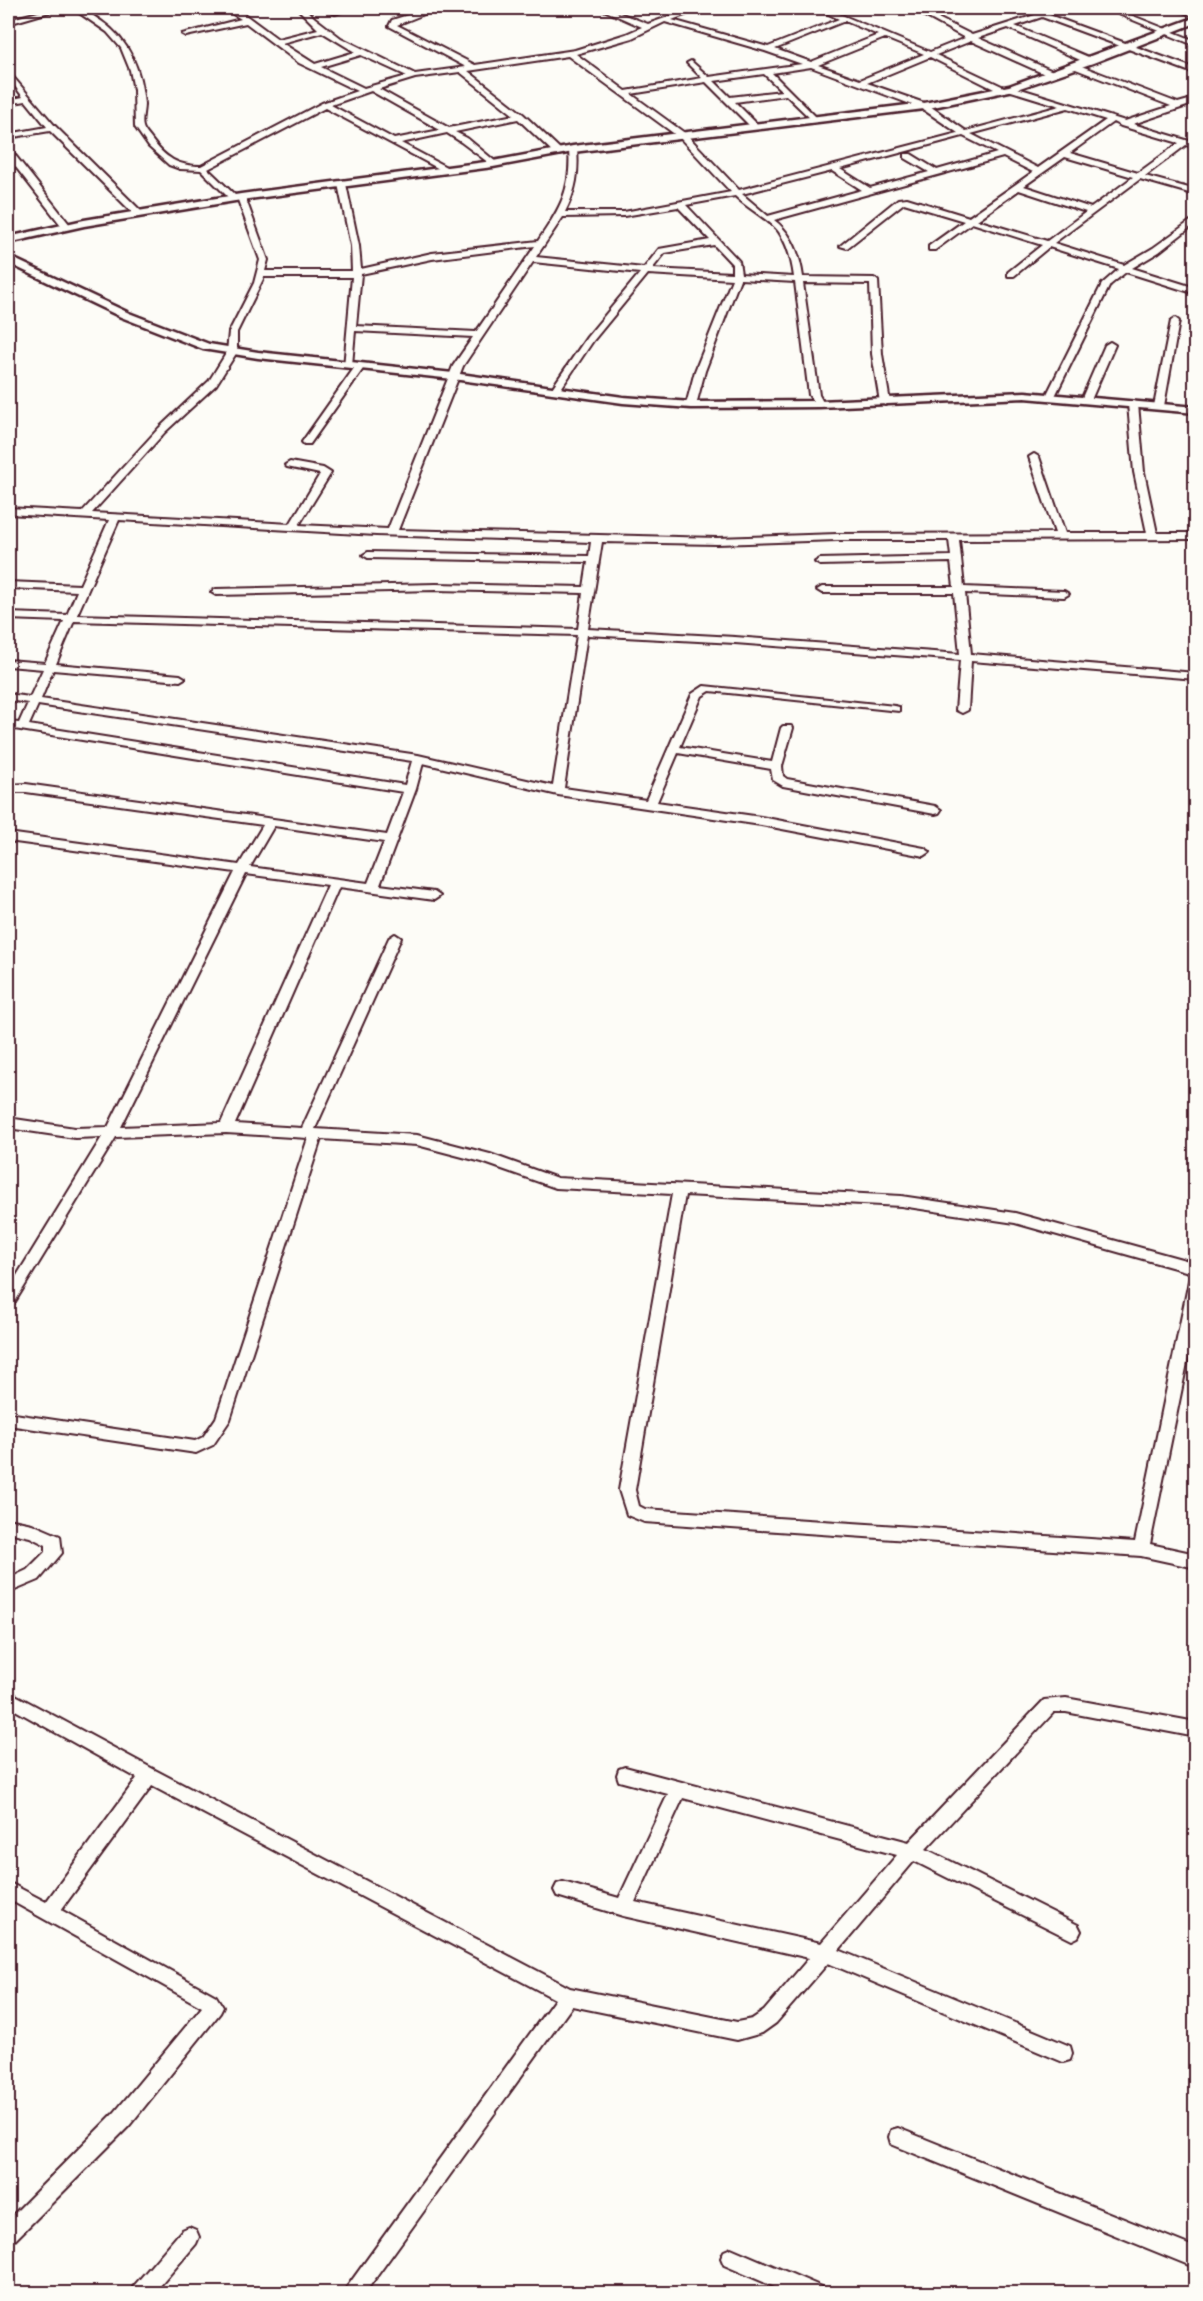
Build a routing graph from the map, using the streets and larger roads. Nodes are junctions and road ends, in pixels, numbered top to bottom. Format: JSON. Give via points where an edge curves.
{"nodes":[{"id":1,"x":59,"y":8,"type":"edge"},
{"id":2,"x":75,"y":8,"type":"edge"},
{"id":3,"x":236,"y":8,"type":"edge"},
{"id":4,"x":302,"y":8,"type":"edge"},
{"id":5,"x":348,"y":8,"type":"edge"},
{"id":6,"x":435,"y":8,"type":"edge"},
{"id":7,"x":602,"y":8,"type":"edge"},
{"id":8,"x":700,"y":8,"type":"edge"},
{"id":9,"x":820,"y":8,"type":"edge"},
{"id":10,"x":913,"y":8,"type":"edge"},
{"id":11,"x":1024,"y":8,"type":"edge"},
{"id":12,"x":1062,"y":8,"type":"edge"},
{"id":13,"x":1108,"y":8,"type":"edge"},
{"id":14,"x":1176,"y":8,"type":"edge"},
{"id":15,"x":335,"y":12,"type":"dead end"},
{"id":16,"x":1044,"y":14,"type":"junction"},
{"id":17,"x":1196,"y":15,"type":"edge"},
{"id":18,"x":844,"y":19,"type":"junction"},
{"id":19,"x":247,"y":20,"type":"junction"},
{"id":20,"x":665,"y":20,"type":"junction"},
{"id":21,"x":1196,"y":20,"type":"edge"},
{"id":22,"x":8,"y":22,"type":"edge"},
{"id":23,"x":1009,"y":26,"type":"junction"},
{"id":24,"x":648,"y":27,"type":"junction"},
{"id":25,"x":323,"y":30,"type":"junction"},
{"id":26,"x":1166,"y":32,"type":"junction"},
{"id":27,"x":186,"y":34,"type":"dead end"},
{"id":28,"x":883,"y":36,"type":"junction"},
{"id":29,"x":971,"y":38,"type":"junction"},
{"id":30,"x":276,"y":42,"type":"junction"},
{"id":31,"x":1196,"y":44,"type":"edge"},
{"id":32,"x":1131,"y":46,"type":"junction"},
{"id":33,"x":768,"y":49,"type":"junction"},
{"id":34,"x":362,"y":52,"type":"junction"},
{"id":35,"x":569,"y":53,"type":"junction"},
{"id":36,"x":929,"y":54,"type":"junction"},
{"id":37,"x":1090,"y":61,"type":"junction"},
{"id":38,"x":691,"y":63,"type":"dead end"},
{"id":39,"x":811,"y":65,"type":"junction"},
{"id":40,"x":1076,"y":66,"type":"junction"},
{"id":41,"x":314,"y":67,"type":"junction"},
{"id":42,"x":474,"y":68,"type":"junction"},
{"id":43,"x":462,"y":70,"type":"junction"},
{"id":44,"x":765,"y":70,"type":"junction"},
{"id":45,"x":1196,"y":72,"type":"edge"},
{"id":46,"x":8,"y":73,"type":"edge"},
{"id":47,"x":1052,"y":74,"type":"junction"},
{"id":48,"x":414,"y":76,"type":"junction"},
{"id":49,"x":708,"y":80,"type":"junction"},
{"id":50,"x":861,"y":82,"type":"junction"},
{"id":51,"x":1007,"y":89,"type":"junction"},
{"id":52,"x":368,"y":90,"type":"junction"},
{"id":53,"x":625,"y":93,"type":"junction"},
{"id":54,"x":787,"y":93,"type":"junction"},
{"id":55,"x":28,"y":98,"type":"junction"},
{"id":56,"x":728,"y":100,"type":"junction"},
{"id":57,"x":1196,"y":100,"type":"edge"},
{"id":58,"x":8,"y":102,"type":"edge"},
{"id":59,"x":325,"y":105,"type":"junction"},
{"id":60,"x":924,"y":106,"type":"junction"},
{"id":61,"x":1068,"y":106,"type":"junction"},
{"id":62,"x":1178,"y":106,"type":"junction"},
{"id":63,"x":520,"y":116,"type":"junction"},
{"id":64,"x":813,"y":119,"type":"junction"},
{"id":65,"x":1111,"y":120,"type":"junction"},
{"id":66,"x":1124,"y":124,"type":"junction"},
{"id":67,"x":756,"y":127,"type":"junction"},
{"id":68,"x":52,"y":128,"type":"junction"},
{"id":69,"x":446,"y":130,"type":"junction"},
{"id":70,"x":964,"y":134,"type":"junction"},
{"id":71,"x":8,"y":136,"type":"edge"},
{"id":72,"x":683,"y":136,"type":"junction"},
{"id":73,"x":393,"y":142,"type":"junction"},
{"id":74,"x":1184,"y":143,"type":"junction"},
{"id":75,"x":1196,"y":146,"type":"edge"},
{"id":76,"x":573,"y":149,"type":"junction"},
{"id":77,"x":8,"y":152,"type":"edge"},
{"id":78,"x":558,"y":152,"type":"junction"},
{"id":79,"x":1004,"y":154,"type":"junction"},
{"id":80,"x":1063,"y":154,"type":"junction"},
{"id":81,"x":908,"y":156,"type":"dead end"},
{"id":82,"x":493,"y":164,"type":"junction"},
{"id":83,"x":203,"y":168,"type":"junction"},
{"id":84,"x":834,"y":168,"type":"junction"},
{"id":85,"x":445,"y":170,"type":"junction"},
{"id":86,"x":1039,"y":172,"type":"junction"},
{"id":87,"x":936,"y":173,"type":"junction"},
{"id":88,"x":1137,"y":176,"type":"junction"},
{"id":89,"x":342,"y":184,"type":"junction"},
{"id":90,"x":1018,"y":187,"type":"junction"},
{"id":91,"x":870,"y":192,"type":"junction"},
{"id":92,"x":1196,"y":193,"type":"edge"},
{"id":93,"x":738,"y":194,"type":"junction"},
{"id":94,"x":238,"y":198,"type":"junction"},
{"id":95,"x":681,"y":205,"type":"junction"},
{"id":96,"x":1092,"y":211,"type":"junction"},
{"id":97,"x":139,"y":214,"type":"junction"},
{"id":98,"x":560,"y":215,"type":"junction"},
{"id":99,"x":767,"y":219,"type":"junction"},
{"id":100,"x":1196,"y":219,"type":"edge"},
{"id":101,"x":969,"y":221,"type":"junction"},
{"id":102,"x":67,"y":227,"type":"junction"},
{"id":103,"x":8,"y":240,"type":"edge"},
{"id":104,"x":716,"y":242,"type":"junction"},
{"id":105,"x":541,"y":243,"type":"junction"},
{"id":106,"x":1048,"y":244,"type":"junction"},
{"id":107,"x":844,"y":246,"type":"dead end"},
{"id":108,"x":932,"y":248,"type":"dead end"},
{"id":109,"x":8,"y":259,"type":"edge"},
{"id":110,"x":531,"y":259,"type":"junction"},
{"id":111,"x":1124,"y":269,"type":"junction"},
{"id":112,"x":647,"y":271,"type":"junction"},
{"id":113,"x":357,"y":273,"type":"junction"},
{"id":114,"x":260,"y":274,"type":"junction"},
{"id":115,"x":1011,"y":274,"type":"dead end"},
{"id":116,"x":737,"y":276,"type":"junction"},
{"id":117,"x":798,"y":280,"type":"junction"},
{"id":118,"x":1196,"y":291,"type":"edge"},
{"id":119,"x":1174,"y":321,"type":"dead end"},
{"id":120,"x":351,"y":328,"type":"junction"},
{"id":121,"x":478,"y":335,"type":"junction"},
{"id":122,"x":1110,"y":345,"type":"dead end"},
{"id":123,"x":232,"y":352,"type":"junction"},
{"id":124,"x":347,"y":365,"type":"junction"},
{"id":125,"x":360,"y":366,"type":"junction"},
{"id":126,"x":453,"y":376,"type":"junction"},
{"id":127,"x":555,"y":391,"type":"junction"},
{"id":128,"x":1051,"y":396,"type":"junction"},
{"id":129,"x":1086,"y":400,"type":"junction"},
{"id":130,"x":885,"y":402,"type":"junction"},
{"id":131,"x":819,"y":404,"type":"junction"},
{"id":132,"x":1133,"y":404,"type":"junction"},
{"id":133,"x":691,"y":405,"type":"junction"},
{"id":134,"x":1159,"y":406,"type":"junction"},
{"id":135,"x":1196,"y":410,"type":"edge"},
{"id":136,"x":308,"y":442,"type":"dead end"},
{"id":137,"x":1034,"y":457,"type":"dead end"},
{"id":138,"x":290,"y":465,"type":"dead end"},
{"id":139,"x":8,"y":511,"type":"edge"},
{"id":140,"x":86,"y":515,"type":"junction"},
{"id":141,"x":115,"y":517,"type":"junction"},
{"id":142,"x":293,"y":527,"type":"junction"},
{"id":143,"x":392,"y":532,"type":"junction"},
{"id":144,"x":1196,"y":536,"type":"edge"},
{"id":145,"x":954,"y":537,"type":"junction"},
{"id":146,"x":1153,"y":537,"type":"junction"},
{"id":147,"x":1062,"y":538,"type":"junction"},
{"id":148,"x":597,"y":539,"type":"junction"},
{"id":149,"x":368,"y":555,"type":"dead end"},
{"id":150,"x":595,"y":559,"type":"junction"},
{"id":151,"x":956,"y":559,"type":"junction"},
{"id":152,"x":820,"y":562,"type":"dead end"},
{"id":153,"x":8,"y":585,"type":"edge"},
{"id":154,"x":85,"y":588,"type":"junction"},
{"id":155,"x":590,"y":590,"type":"junction"},
{"id":156,"x":822,"y":590,"type":"dead end"},
{"id":157,"x":959,"y":590,"type":"junction"},
{"id":158,"x":216,"y":592,"type":"dead end"},
{"id":159,"x":1064,"y":594,"type":"dead end"},
{"id":160,"x":8,"y":616,"type":"edge"},
{"id":161,"x":72,"y":618,"type":"junction"},
{"id":162,"x":584,"y":632,"type":"junction"},
{"id":163,"x":966,"y":658,"type":"junction"},
{"id":164,"x":8,"y":663,"type":"edge"},
{"id":165,"x":50,"y":667,"type":"junction"},
{"id":166,"x":1196,"y":676,"type":"edge"},
{"id":167,"x":180,"y":678,"type":"dead end"},
{"id":168,"x":8,"y":697,"type":"edge"},
{"id":169,"x":35,"y":701,"type":"junction"},
{"id":170,"x":895,"y":709,"type":"dead end"},
{"id":171,"x":962,"y":710,"type":"dead end"},
{"id":172,"x":8,"y":725,"type":"edge"},
{"id":173,"x":23,"y":726,"type":"junction"},
{"id":174,"x":787,"y":728,"type":"dead end"},
{"id":175,"x":674,"y":749,"type":"junction"},
{"id":176,"x":418,"y":758,"type":"junction"},
{"id":177,"x":776,"y":766,"type":"junction"},
{"id":178,"x":8,"y":788,"type":"edge"},
{"id":179,"x":410,"y":789,"type":"junction"},
{"id":180,"x":558,"y":791,"type":"junction"},
{"id":181,"x":651,"y":805,"type":"junction"},
{"id":182,"x":935,"y":810,"type":"dead end"},
{"id":183,"x":271,"y":822,"type":"junction"},
{"id":184,"x":8,"y":837,"type":"edge"},
{"id":185,"x":391,"y":839,"type":"junction"},
{"id":186,"x":924,"y":852,"type":"dead end"},
{"id":187,"x":242,"y":870,"type":"junction"},
{"id":188,"x":336,"y":881,"type":"junction"},
{"id":189,"x":373,"y":886,"type":"junction"},
{"id":190,"x":434,"y":896,"type":"dead end"},
{"id":191,"x":395,"y":938,"type":"dead end"},
{"id":192,"x":8,"y":1123,"type":"edge"},
{"id":193,"x":226,"y":1128,"type":"junction"},
{"id":194,"x":112,"y":1132,"type":"junction"},
{"id":195,"x":311,"y":1133,"type":"junction"},
{"id":196,"x":679,"y":1191,"type":"junction"},
{"id":197,"x":1196,"y":1269,"type":"edge"},
{"id":198,"x":1196,"y":1281,"type":"edge"},
{"id":199,"x":8,"y":1301,"type":"edge"},
{"id":200,"x":8,"y":1419,"type":"edge"},
{"id":201,"x":8,"y":1526,"type":"edge"},
{"id":202,"x":1141,"y":1549,"type":"junction"},
{"id":203,"x":1196,"y":1561,"type":"edge"},
{"id":204,"x":8,"y":1586,"type":"edge"},
{"id":205,"x":8,"y":1698,"type":"edge"},
{"id":206,"x":1196,"y":1730,"type":"edge"},
{"id":207,"x":625,"y":1775,"type":"dead end"},
{"id":208,"x":148,"y":1776,"type":"junction"},
{"id":209,"x":679,"y":1789,"type":"junction"},
{"id":210,"x":912,"y":1851,"type":"junction"},
{"id":211,"x":8,"y":1890,"type":"edge"},
{"id":212,"x":563,"y":1890,"type":"dead end"},
{"id":213,"x":623,"y":1908,"type":"junction"},
{"id":214,"x":49,"y":1911,"type":"junction"},
{"id":215,"x":1072,"y":1931,"type":"dead end"},
{"id":216,"x":825,"y":1953,"type":"junction"},
{"id":217,"x":568,"y":1996,"type":"junction"},
{"id":218,"x":1063,"y":2053,"type":"dead end"},
{"id":219,"x":898,"y":2136,"type":"dead end"},
{"id":220,"x":8,"y":2233,"type":"edge"},
{"id":221,"x":189,"y":2237,"type":"dead end"},
{"id":222,"x":731,"y":2258,"type":"dead end"},
{"id":223,"x":1196,"y":2258,"type":"edge"},
{"id":224,"x":140,"y":2294,"type":"edge"},
{"id":225,"x":352,"y":2294,"type":"edge"},
{"id":226,"x":815,"y":2294,"type":"edge"}],
"edges":[{"from":1,"to":22,"type":"street"},
{"from":2,"to":83,"type":"street","via":[[120,39],[128,50],[135,66],[141,111],[139,127],[161,159],[179,168]]},
{"from":3,"to":19,"type":"street"},
{"from":4,"to":25,"type":"street"},
{"from":5,"to":15,"type":"street"},
{"from":6,"to":42,"type":"street","via":[[393,26]]},
{"from":7,"to":24,"type":"street"},
{"from":8,"to":20,"type":"street"},
{"from":9,"to":18,"type":"street"},
{"from":10,"to":29,"type":"street"},
{"from":11,"to":16,"type":"street"},
{"from":12,"to":16,"type":"street"},
{"from":13,"to":26,"type":"street"},
{"from":14,"to":17,"type":"street"},
{"from":16,"to":23,"type":"street"},
{"from":16,"to":32,"type":"street"},
{"from":18,"to":28,"type":"street"},
{"from":18,"to":33,"type":"street"},
{"from":19,"to":27,"type":"street"},
{"from":19,"to":30,"type":"street"},
{"from":20,"to":24,"type":"street"},
{"from":20,"to":33,"type":"street"},
{"from":21,"to":26,"type":"street"},
{"from":23,"to":29,"type":"street"},
{"from":23,"to":37,"type":"street"},
{"from":24,"to":35,"type":"street"},
{"from":25,"to":30,"type":"street"},
{"from":25,"to":34,"type":"street"},
{"from":26,"to":31,"type":"street"},
{"from":26,"to":32,"type":"street"},
{"from":28,"to":36,"type":"street"},
{"from":28,"to":39,"type":"street"},
{"from":29,"to":36,"type":"street"},
{"from":29,"to":47,"type":"street"},
{"from":30,"to":41,"type":"street"},
{"from":32,"to":37,"type":"street"},
{"from":32,"to":45,"type":"street"},
{"from":33,"to":39,"type":"street"},
{"from":34,"to":41,"type":"street"},
{"from":34,"to":48,"type":"street"},
{"from":35,"to":42,"type":"street"},
{"from":35,"to":53,"type":"street"},
{"from":36,"to":50,"type":"street"},
{"from":36,"to":51,"type":"street"},
{"from":37,"to":40,"type":"street"},
{"from":38,"to":49,"type":"street"},
{"from":39,"to":44,"type":"street"},
{"from":39,"to":50,"type":"street"},
{"from":40,"to":47,"type":"street"},
{"from":40,"to":62,"type":"street"},
{"from":41,"to":52,"type":"street"},
{"from":42,"to":43,"type":"street"},
{"from":43,"to":48,"type":"street"},
{"from":43,"to":63,"type":"street"},
{"from":44,"to":49,"type":"street"},
{"from":44,"to":54,"type":"street"},
{"from":46,"to":55,"type":"street"},
{"from":47,"to":51,"type":"street"},
{"from":48,"to":52,"type":"street"},
{"from":49,"to":53,"type":"street"},
{"from":49,"to":56,"type":"street"},
{"from":50,"to":60,"type":"street"},
{"from":51,"to":60,"type":"street"},
{"from":51,"to":61,"type":"street"},
{"from":52,"to":59,"type":"street"},
{"from":52,"to":69,"type":"street"},
{"from":53,"to":72,"type":"street"},
{"from":54,"to":56,"type":"street"},
{"from":54,"to":64,"type":"street"},
{"from":55,"to":58,"type":"street"},
{"from":55,"to":68,"type":"street"},
{"from":56,"to":67,"type":"street"},
{"from":57,"to":62,"type":"street"},
{"from":59,"to":73,"type":"street"},
{"from":59,"to":83,"type":"street"},
{"from":60,"to":64,"type":"street"},
{"from":60,"to":70,"type":"street"},
{"from":61,"to":65,"type":"street"},
{"from":61,"to":70,"type":"street"},
{"from":62,"to":66,"type":"street"},
{"from":63,"to":69,"type":"street"},
{"from":63,"to":78,"type":"street"},
{"from":64,"to":67,"type":"street"},
{"from":65,"to":66,"type":"street"},
{"from":65,"to":80,"type":"street"},
{"from":66,"to":74,"type":"street"},
{"from":67,"to":72,"type":"street"},
{"from":68,"to":71,"type":"street"},
{"from":68,"to":97,"type":"street"},
{"from":69,"to":73,"type":"street"},
{"from":69,"to":82,"type":"street"},
{"from":70,"to":79,"type":"street"},
{"from":70,"to":84,"type":"street"},
{"from":72,"to":76,"type":"street"},
{"from":72,"to":93,"type":"street"},
{"from":73,"to":85,"type":"street"},
{"from":74,"to":75,"type":"street"},
{"from":74,"to":88,"type":"street"},
{"from":76,"to":78,"type":"street"},
{"from":76,"to":98,"type":"street","via":[[572,192]]},
{"from":77,"to":102,"type":"street"},
{"from":78,"to":82,"type":"street"},
{"from":79,"to":86,"type":"street"},
{"from":79,"to":87,"type":"street"},
{"from":80,"to":86,"type":"street"},
{"from":80,"to":88,"type":"street"},
{"from":81,"to":87,"type":"street"},
{"from":82,"to":85,"type":"street"},
{"from":83,"to":94,"type":"street"},
{"from":84,"to":91,"type":"street"},
{"from":84,"to":93,"type":"street"},
{"from":85,"to":89,"type":"street"},
{"from":86,"to":90,"type":"street"},
{"from":87,"to":91,"type":"street"},
{"from":88,"to":92,"type":"street"},
{"from":88,"to":96,"type":"street"},
{"from":89,"to":94,"type":"street"},
{"from":89,"to":113,"type":"street"},
{"from":90,"to":96,"type":"street"},
{"from":90,"to":101,"type":"street"},
{"from":91,"to":99,"type":"street"},
{"from":93,"to":95,"type":"street"},
{"from":93,"to":99,"type":"street"},
{"from":94,"to":97,"type":"street"},
{"from":94,"to":114,"type":"street","via":[[264,260]]},
{"from":95,"to":98,"type":"street","via":[[624,214]]},
{"from":95,"to":104,"type":"street"},
{"from":96,"to":106,"type":"street"},
{"from":97,"to":102,"type":"street"},
{"from":98,"to":105,"type":"street"},
{"from":99,"to":117,"type":"street","via":[[782,231],[796,260]]},
{"from":100,"to":111,"type":"street"},
{"from":101,"to":106,"type":"street"},
{"from":101,"to":107,"type":"street","via":[[898,201]]},
{"from":101,"to":108,"type":"street"},
{"from":102,"to":103,"type":"street"},
{"from":104,"to":112,"type":"street","via":[[662,251]]},
{"from":104,"to":116,"type":"street","via":[[736,263]]},
{"from":105,"to":110,"type":"street"},
{"from":105,"to":113,"type":"street","via":[[432,256]]},
{"from":106,"to":111,"type":"street"},
{"from":106,"to":115,"type":"street"},
{"from":109,"to":123,"type":"street","via":[[125,315],[207,347]]},
{"from":110,"to":112,"type":"street"},
{"from":110,"to":121,"type":"street"},
{"from":111,"to":118,"type":"street"},
{"from":111,"to":128,"type":"street","via":[[1106,284]]},
{"from":112,"to":116,"type":"street"},
{"from":112,"to":127,"type":"street","via":[[590,339]]},
{"from":113,"to":114,"type":"street"},
{"from":113,"to":120,"type":"street"},
{"from":114,"to":123,"type":"street","via":[[233,332]]},
{"from":116,"to":117,"type":"street"},
{"from":116,"to":133,"type":"street"},
{"from":117,"to":130,"type":"street","via":[[874,281],[877,354]]},
{"from":117,"to":131,"type":"street","via":[[814,395]]},
{"from":119,"to":134,"type":"street"},
{"from":120,"to":121,"type":"street"},
{"from":120,"to":124,"type":"street"},
{"from":121,"to":126,"type":"street"},
{"from":122,"to":129,"type":"street"},
{"from":123,"to":124,"type":"street"},
{"from":123,"to":140,"type":"street","via":[[213,383],[162,430]]},
{"from":124,"to":125,"type":"street"},
{"from":125,"to":126,"type":"street"},
{"from":125,"to":136,"type":"street"},
{"from":126,"to":127,"type":"street"},
{"from":126,"to":143,"type":"street"},
{"from":127,"to":133,"type":"street"},
{"from":128,"to":129,"type":"street"},
{"from":128,"to":130,"type":"street"},
{"from":129,"to":132,"type":"street"},
{"from":130,"to":131,"type":"street"},
{"from":131,"to":133,"type":"street"},
{"from":132,"to":134,"type":"street"},
{"from":132,"to":146,"type":"street","via":[[1139,472]]},
{"from":134,"to":135,"type":"street"},
{"from":137,"to":147,"type":"street"},
{"from":138,"to":142,"type":"street","via":[[326,473]]},
{"from":139,"to":140,"type":"street"},
{"from":140,"to":141,"type":"street"},
{"from":141,"to":142,"type":"street"},
{"from":141,"to":154,"type":"street"},
{"from":142,"to":143,"type":"street"},
{"from":143,"to":148,"type":"street"},
{"from":144,"to":146,"type":"street"},
{"from":145,"to":147,"type":"street"},
{"from":145,"to":148,"type":"street"},
{"from":145,"to":151,"type":"street"},
{"from":146,"to":147,"type":"street"},
{"from":148,"to":150,"type":"street"},
{"from":149,"to":150,"type":"street"},
{"from":150,"to":155,"type":"street"},
{"from":151,"to":152,"type":"street"},
{"from":151,"to":157,"type":"street"},
{"from":153,"to":154,"type":"street"},
{"from":154,"to":161,"type":"street"},
{"from":155,"to":158,"type":"street","via":[[436,587]]},
{"from":155,"to":162,"type":"street"},
{"from":156,"to":157,"type":"street"},
{"from":157,"to":159,"type":"street"},
{"from":157,"to":163,"type":"street"},
{"from":160,"to":161,"type":"street"},
{"from":161,"to":162,"type":"street"},
{"from":161,"to":165,"type":"street"},
{"from":162,"to":163,"type":"street","via":[[844,646]]},
{"from":162,"to":180,"type":"street"},
{"from":163,"to":166,"type":"street"},
{"from":163,"to":171,"type":"street"},
{"from":164,"to":165,"type":"street"},
{"from":165,"to":167,"type":"street"},
{"from":165,"to":169,"type":"street"},
{"from":168,"to":169,"type":"street"},
{"from":169,"to":173,"type":"street"},
{"from":169,"to":176,"type":"street"},
{"from":170,"to":175,"type":"street","via":[[708,688],[697,694]]},
{"from":172,"to":173,"type":"street"},
{"from":173,"to":179,"type":"street"},
{"from":174,"to":177,"type":"street"},
{"from":175,"to":177,"type":"street"},
{"from":175,"to":181,"type":"street"},
{"from":176,"to":179,"type":"street"},
{"from":176,"to":180,"type":"street"},
{"from":177,"to":182,"type":"street","via":[[777,777],[790,784]]},
{"from":178,"to":183,"type":"street"},
{"from":179,"to":185,"type":"street"},
{"from":180,"to":181,"type":"street"},
{"from":181,"to":186,"type":"street"},
{"from":183,"to":185,"type":"street"},
{"from":183,"to":187,"type":"street"},
{"from":184,"to":187,"type":"street"},
{"from":185,"to":189,"type":"street"},
{"from":187,"to":188,"type":"street"},
{"from":187,"to":194,"type":"street"},
{"from":188,"to":189,"type":"street"},
{"from":188,"to":193,"type":"street"},
{"from":189,"to":190,"type":"street"},
{"from":191,"to":195,"type":"street"},
{"from":192,"to":194,"type":"street","via":[[75,1133]]},
{"from":193,"to":194,"type":"street"},
{"from":193,"to":195,"type":"street"},
{"from":194,"to":199,"type":"street"},
{"from":195,"to":196,"type":"street","via":[[417,1140],[556,1183]]},
{"from":195,"to":200,"type":"street","via":[[223,1420],[208,1441],[196,1447]]},
{"from":196,"to":197,"type":"street","via":[[901,1201],[1015,1218]]},
{"from":196,"to":202,"type":"street","via":[[627,1490],[632,1510],[644,1515]]},
{"from":198,"to":202,"type":"street"},
{"from":201,"to":204,"type":"street","via":[[54,1541],[54,1553],[33,1575]]},
{"from":202,"to":203,"type":"street"},
{"from":205,"to":208,"type":"street"},
{"from":206,"to":210,"type":"street","via":[[1050,1705]]},
{"from":207,"to":209,"type":"street"},
{"from":208,"to":214,"type":"street"},
{"from":208,"to":217,"type":"street"},
{"from":209,"to":210,"type":"street"},
{"from":209,"to":213,"type":"street"},
{"from":210,"to":215,"type":"street"},
{"from":210,"to":216,"type":"street"},
{"from":211,"to":214,"type":"street"},
{"from":212,"to":213,"type":"street"},
{"from":213,"to":216,"type":"street"},
{"from":214,"to":220,"type":"street","via":[[214,2007],[122,2120]]},
{"from":216,"to":217,"type":"street","via":[[770,2017],[756,2027],[737,2031]]},
{"from":216,"to":218,"type":"street"},
{"from":217,"to":225,"type":"street"},
{"from":219,"to":223,"type":"street"},
{"from":221,"to":224,"type":"street"},
{"from":222,"to":226,"type":"street"}]}
